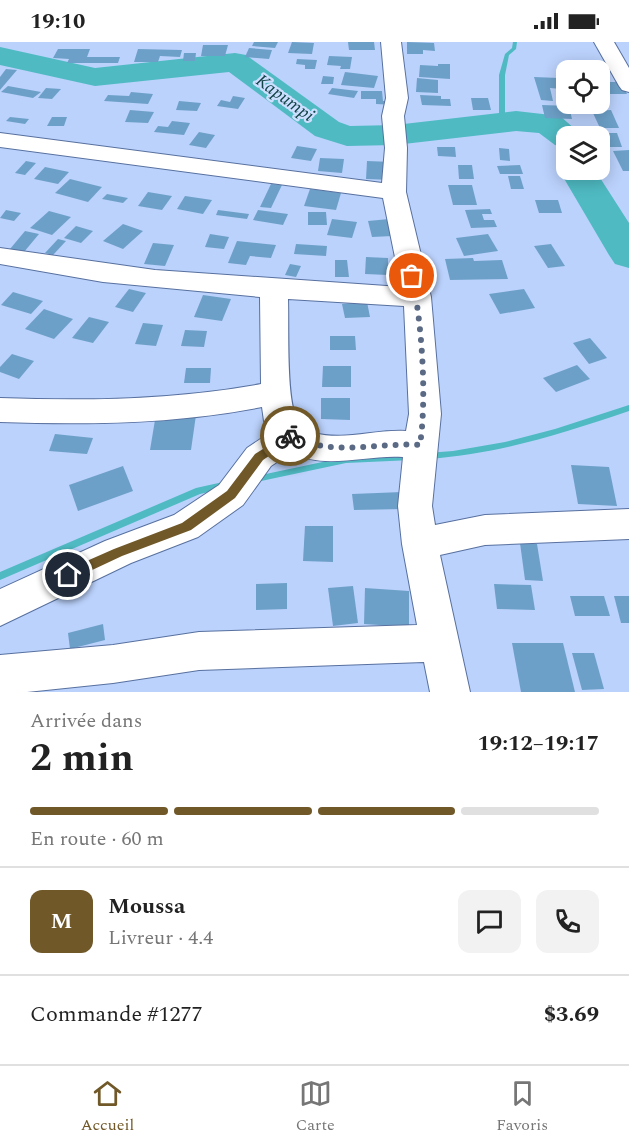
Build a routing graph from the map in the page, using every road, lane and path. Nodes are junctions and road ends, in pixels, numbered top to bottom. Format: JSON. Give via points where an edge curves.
{"nodes":[{"id":1,"x":391,"y":42,"type":"edge"},
{"id":2,"x":604,"y":42,"type":"edge"},
{"id":3,"x":629,"y":86,"type":"edge"},
{"id":4,"x":0,"y":140,"type":"edge"},
{"id":5,"x":394,"y":192,"type":"junction"},
{"id":6,"x":0,"y":256,"type":"edge"},
{"id":7,"x":274,"y":290,"type":"junction"},
{"id":8,"x":417,"y":297,"type":"junction"},
{"id":9,"x":276,"y":393,"type":"junction"},
{"id":10,"x":0,"y":411,"type":"edge"},
{"id":11,"x":292,"y":435,"type":"junction"},
{"id":12,"x":418,"y":459,"type":"junction"},
{"id":13,"x":629,"y":524,"type":"edge"},
{"id":14,"x":420,"y":544,"type":"junction"},
{"id":15,"x":0,"y":608,"type":"edge"},
{"id":16,"x":440,"y":643,"type":"junction"},
{"id":17,"x":0,"y":675,"type":"edge"},
{"id":18,"x":450,"y":692,"type":"edge"}],
"edges":[{"from":1,"to":5,"type":"street","via":[[397,98],[393,116]]},
{"from":2,"to":3,"type":"street"},
{"from":4,"to":5,"type":"street"},
{"from":5,"to":8,"type":"street"},
{"from":6,"to":7,"type":"street","via":[[121,276]]},
{"from":7,"to":8,"type":"street"},
{"from":7,"to":9,"type":"street"},
{"from":8,"to":12,"type":"street","via":[[424,414]]},
{"from":9,"to":10,"type":"street","via":[[224,404],[153,410]]},
{"from":9,"to":11,"type":"street","via":[[280,421]]},
{"from":11,"to":12,"type":"street","via":[[308,444],[347,448],[393,443]]},
{"from":11,"to":15,"type":"street","via":[[259,457],[231,495],[186,526],[118,552]]},
{"from":12,"to":14,"type":"street","via":[[416,506]]},
{"from":13,"to":14,"type":"street","via":[[485,530]]},
{"from":14,"to":16,"type":"street"},
{"from":16,"to":17,"type":"street","via":[[199,651]]},
{"from":16,"to":18,"type":"street"}]}
